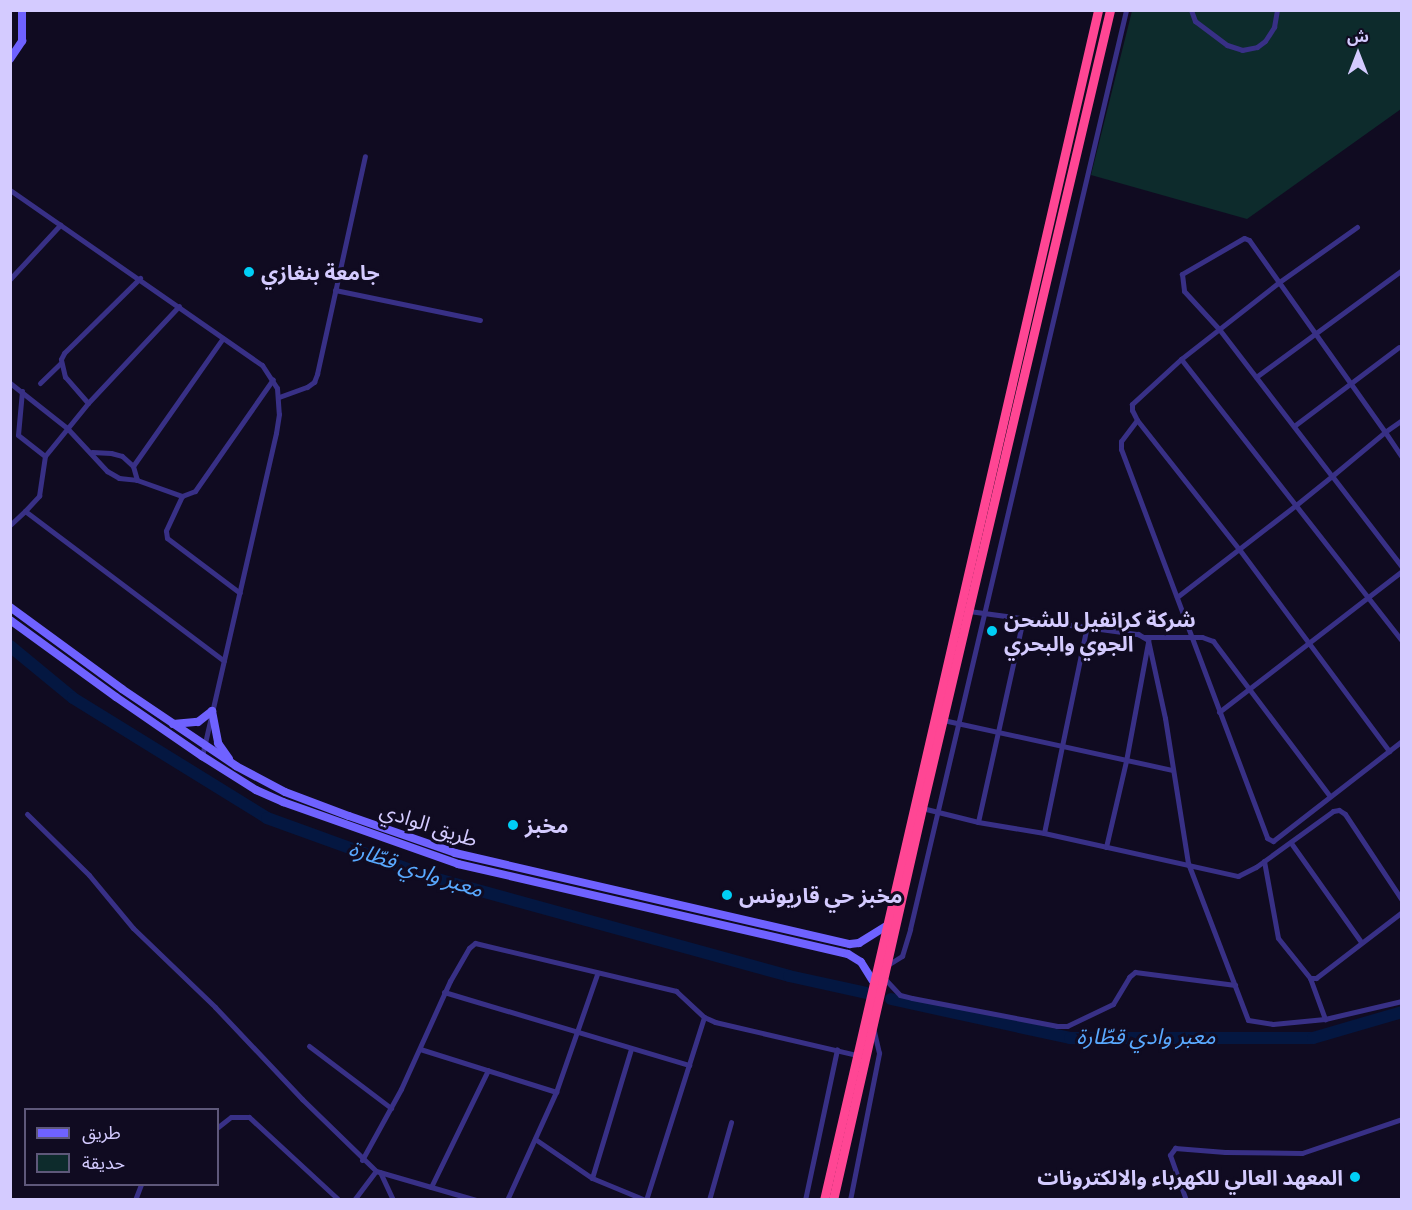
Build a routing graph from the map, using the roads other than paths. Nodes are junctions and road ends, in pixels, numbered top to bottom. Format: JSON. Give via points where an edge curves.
{"nodes":[{"id":1,"x":22,"y":10,"type":"edge"},
{"id":2,"x":1098,"y":10,"type":"edge"},
{"id":3,"x":1110,"y":10,"type":"edge"},
{"id":4,"x":1126,"y":10,"type":"edge"},
{"id":5,"x":1191,"y":10,"type":"edge"},
{"id":6,"x":1277,"y":10,"type":"edge"},
{"id":7,"x":10,"y":59,"type":"edge"},
{"id":8,"x":365,"y":156,"type":"dead end"},
{"id":9,"x":10,"y":190,"type":"edge"},
{"id":10,"x":60,"y":225,"type":"junction"},
{"id":11,"x":1357,"y":227,"type":"dead end"},
{"id":12,"x":1401,"y":270,"type":"edge"},
{"id":13,"x":140,"y":278,"type":"junction"},
{"id":14,"x":10,"y":279,"type":"edge"},
{"id":15,"x":1278,"y":283,"type":"junction"},
{"id":16,"x":335,"y":290,"type":"junction"},
{"id":17,"x":178,"y":306,"type":"junction"},
{"id":18,"x":480,"y":320,"type":"dead end"},
{"id":19,"x":1219,"y":328,"type":"junction"},
{"id":20,"x":1314,"y":334,"type":"junction"},
{"id":21,"x":223,"y":338,"type":"junction"},
{"id":22,"x":1400,"y":348,"type":"edge"},
{"id":23,"x":1181,"y":359,"type":"junction"},
{"id":24,"x":60,"y":364,"type":"junction"},
{"id":25,"x":1256,"y":377,"type":"junction"},
{"id":26,"x":273,"y":379,"type":"junction"},
{"id":27,"x":10,"y":382,"type":"edge"},
{"id":28,"x":40,"y":383,"type":"dead end"},
{"id":29,"x":1349,"y":383,"type":"junction"},
{"id":30,"x":22,"y":391,"type":"junction"},
{"id":31,"x":279,"y":397,"type":"junction"},
{"id":32,"x":88,"y":403,"type":"junction"},
{"id":33,"x":1016,"y":410,"type":"junction"},
{"id":34,"x":1031,"y":414,"type":"junction"},
{"id":35,"x":1137,"y":420,"type":"junction"},
{"id":36,"x":1401,"y":420,"type":"edge"},
{"id":37,"x":1294,"y":426,"type":"junction"},
{"id":38,"x":68,"y":428,"type":"junction"},
{"id":39,"x":1385,"y":432,"type":"junction"},
{"id":40,"x":92,"y":452,"type":"junction"},
{"id":41,"x":45,"y":456,"type":"junction"},
{"id":42,"x":1401,"y":457,"type":"edge"},
{"id":43,"x":133,"y":466,"type":"junction"},
{"id":44,"x":1332,"y":476,"type":"junction"},
{"id":45,"x":136,"y":480,"type":"junction"},
{"id":46,"x":183,"y":496,"type":"junction"},
{"id":47,"x":1296,"y":505,"type":"junction"},
{"id":48,"x":25,"y":511,"type":"junction"},
{"id":49,"x":10,"y":525,"type":"edge"},
{"id":50,"x":1239,"y":549,"type":"junction"},
{"id":51,"x":1401,"y":569,"type":"edge"},
{"id":52,"x":240,"y":593,"type":"junction"},
{"id":53,"x":1177,"y":597,"type":"junction"},
{"id":54,"x":1367,"y":597,"type":"junction"},
{"id":55,"x":10,"y":607,"type":"edge"},
{"id":56,"x":969,"y":610,"type":"junction"},
{"id":57,"x":985,"y":613,"type":"junction"},
{"id":58,"x":1023,"y":619,"type":"junction"},
{"id":59,"x":10,"y":620,"type":"edge"},
{"id":60,"x":1087,"y":626,"type":"junction"},
{"id":61,"x":1192,"y":636,"type":"junction"},
{"id":62,"x":1146,"y":638,"type":"junction"},
{"id":63,"x":1401,"y":641,"type":"edge"},
{"id":64,"x":1307,"y":642,"type":"junction"},
{"id":65,"x":224,"y":661,"type":"junction"},
{"id":66,"x":1248,"y":688,"type":"junction"},
{"id":67,"x":212,"y":711,"type":"junction"},
{"id":68,"x":1219,"y":712,"type":"junction"},
{"id":69,"x":943,"y":720,"type":"junction"},
{"id":70,"x":171,"y":723,"type":"junction"},
{"id":71,"x":960,"y":723,"type":"junction"},
{"id":72,"x":999,"y":733,"type":"junction"},
{"id":73,"x":1401,"y":741,"type":"edge"},
{"id":74,"x":205,"y":747,"type":"junction"},
{"id":75,"x":1064,"y":747,"type":"junction"},
{"id":76,"x":1389,"y":751,"type":"junction"},
{"id":77,"x":202,"y":756,"type":"junction"},
{"id":78,"x":1126,"y":761,"type":"junction"},
{"id":79,"x":236,"y":766,"type":"junction"},
{"id":80,"x":1172,"y":770,"type":"junction"},
{"id":81,"x":1330,"y":796,"type":"junction"},
{"id":82,"x":922,"y":808,"type":"junction"},
{"id":83,"x":939,"y":812,"type":"junction"},
{"id":84,"x":27,"y":814,"type":"dead end"},
{"id":85,"x":978,"y":822,"type":"junction"},
{"id":86,"x":1044,"y":833,"type":"junction"},
{"id":87,"x":1291,"y":843,"type":"junction"},
{"id":88,"x":1106,"y":848,"type":"junction"},
{"id":89,"x":477,"y":859,"type":"junction"},
{"id":90,"x":1264,"y":861,"type":"junction"},
{"id":91,"x":1189,"y":867,"type":"junction"},
{"id":92,"x":476,"y":868,"type":"junction"},
{"id":93,"x":580,"y":882,"type":"junction"},
{"id":94,"x":578,"y":891,"type":"junction"},
{"id":95,"x":656,"y":900,"type":"junction"},
{"id":96,"x":1401,"y":900,"type":"edge"},
{"id":97,"x":653,"y":909,"type":"junction"},
{"id":98,"x":1401,"y":912,"type":"edge"},
{"id":99,"x":897,"y":925,"type":"junction"},
{"id":100,"x":885,"y":927,"type":"junction"},
{"id":101,"x":910,"y":929,"type":"junction"},
{"id":102,"x":1361,"y":942,"type":"junction"},
{"id":103,"x":850,"y":944,"type":"junction"},
{"id":104,"x":848,"y":954,"type":"junction"},
{"id":105,"x":886,"y":966,"type":"junction"},
{"id":106,"x":597,"y":974,"type":"junction"},
{"id":107,"x":884,"y":977,"type":"junction"},
{"id":108,"x":1310,"y":978,"type":"junction"},
{"id":109,"x":873,"y":981,"type":"junction"},
{"id":110,"x":1235,"y":985,"type":"junction"},
{"id":111,"x":444,"y":992,"type":"junction"},
{"id":112,"x":1401,"y":1001,"type":"edge"},
{"id":113,"x":704,"y":1017,"type":"junction"},
{"id":114,"x":1325,"y":1019,"type":"junction"},
{"id":115,"x":873,"y":1022,"type":"junction"},
{"id":116,"x":576,"y":1033,"type":"junction"},
{"id":117,"x":309,"y":1046,"type":"dead end"},
{"id":118,"x":420,"y":1049,"type":"junction"},
{"id":119,"x":631,"y":1049,"type":"junction"},
{"id":120,"x":837,"y":1049,"type":"junction"},
{"id":121,"x":857,"y":1054,"type":"junction"},
{"id":122,"x":689,"y":1065,"type":"junction"},
{"id":123,"x":488,"y":1070,"type":"junction"},
{"id":124,"x":556,"y":1092,"type":"junction"},
{"id":125,"x":391,"y":1108,"type":"junction"},
{"id":126,"x":1401,"y":1119,"type":"edge"},
{"id":127,"x":731,"y":1122,"type":"dead end"},
{"id":128,"x":219,"y":1126,"type":"edge"},
{"id":129,"x":535,"y":1139,"type":"junction"},
{"id":130,"x":847,"y":1142,"type":"junction"},
{"id":131,"x":862,"y":1144,"type":"junction"},
{"id":132,"x":362,"y":1160,"type":"junction"},
{"id":133,"x":378,"y":1171,"type":"junction"},
{"id":134,"x":592,"y":1178,"type":"junction"},
{"id":135,"x":141,"y":1186,"type":"edge"},
{"id":136,"x":432,"y":1187,"type":"junction"},
{"id":137,"x":135,"y":1200,"type":"edge"},
{"id":138,"x":339,"y":1200,"type":"edge"},
{"id":139,"x":354,"y":1200,"type":"edge"},
{"id":140,"x":393,"y":1200,"type":"edge"},
{"id":141,"x":476,"y":1200,"type":"edge"},
{"id":142,"x":507,"y":1200,"type":"edge"},
{"id":143,"x":645,"y":1200,"type":"edge"},
{"id":144,"x":710,"y":1200,"type":"edge"},
{"id":145,"x":805,"y":1200,"type":"edge"},
{"id":146,"x":824,"y":1200,"type":"edge"},
{"id":147,"x":833,"y":1200,"type":"edge"},
{"id":148,"x":850,"y":1200,"type":"edge"},
{"id":149,"x":1186,"y":1200,"type":"edge"}],
"edges":[{"from":1,"to":7,"type":"main road","via":[[22,41]]},
{"from":2,"to":100,"type":"highway"},
{"from":3,"to":33,"type":"highway"},
{"from":4,"to":34,"type":"street"},
{"from":5,"to":6,"type":"street","via":[[1195,21],[1227,45],[1247,50],[1269,37]]},
{"from":8,"to":16,"type":"street"},
{"from":9,"to":10,"type":"street"},
{"from":10,"to":13,"type":"street"},
{"from":10,"to":14,"type":"street"},
{"from":11,"to":15,"type":"street"},
{"from":12,"to":20,"type":"street"},
{"from":13,"to":17,"type":"street"},
{"from":13,"to":24,"type":"street","via":[[64,353]]},
{"from":15,"to":19,"type":"street"},
{"from":15,"to":19,"type":"street","via":[[1244,238],[1182,274],[1184,291]]},
{"from":15,"to":20,"type":"street"},
{"from":16,"to":18,"type":"street"},
{"from":16,"to":31,"type":"street","via":[[314,382]]},
{"from":17,"to":21,"type":"street"},
{"from":17,"to":32,"type":"street"},
{"from":19,"to":23,"type":"street"},
{"from":19,"to":25,"type":"street"},
{"from":20,"to":25,"type":"street"},
{"from":20,"to":29,"type":"street"},
{"from":21,"to":26,"type":"street","via":[[262,365]]},
{"from":21,"to":43,"type":"street"},
{"from":22,"to":29,"type":"street"},
{"from":23,"to":35,"type":"street","via":[[1132,404]]},
{"from":23,"to":47,"type":"street"},
{"from":24,"to":28,"type":"street"},
{"from":24,"to":32,"type":"street","via":[[65,377]]},
{"from":25,"to":37,"type":"street"},
{"from":26,"to":31,"type":"street"},
{"from":26,"to":46,"type":"street","via":[[195,490]]},
{"from":27,"to":30,"type":"street"},
{"from":29,"to":37,"type":"street"},
{"from":29,"to":39,"type":"street"},
{"from":30,"to":38,"type":"street"},
{"from":30,"to":41,"type":"street","via":[[18,435]]},
{"from":31,"to":52,"type":"street","via":[[276,433]]},
{"from":32,"to":38,"type":"street"},
{"from":33,"to":34,"type":"street"},
{"from":33,"to":56,"type":"highway"},
{"from":34,"to":57,"type":"street"},
{"from":35,"to":50,"type":"street"},
{"from":35,"to":53,"type":"street","via":[[1121,441],[1121,449]]},
{"from":36,"to":39,"type":"street"},
{"from":37,"to":44,"type":"street"},
{"from":38,"to":40,"type":"street"},
{"from":38,"to":41,"type":"street"},
{"from":39,"to":42,"type":"street"},
{"from":39,"to":44,"type":"street"},
{"from":40,"to":43,"type":"street","via":[[122,456]]},
{"from":40,"to":45,"type":"street","via":[[107,471],[119,478]]},
{"from":41,"to":48,"type":"street","via":[[39,496]]},
{"from":43,"to":45,"type":"street"},
{"from":44,"to":47,"type":"street"},
{"from":44,"to":51,"type":"street"},
{"from":45,"to":46,"type":"street"},
{"from":46,"to":52,"type":"street","via":[[166,531],[167,538]]},
{"from":47,"to":50,"type":"street"},
{"from":47,"to":54,"type":"street"},
{"from":48,"to":49,"type":"street"},
{"from":48,"to":65,"type":"street"},
{"from":50,"to":53,"type":"street"},
{"from":50,"to":64,"type":"street"},
{"from":51,"to":54,"type":"street"},
{"from":52,"to":65,"type":"street"},
{"from":53,"to":61,"type":"street"},
{"from":54,"to":63,"type":"street"},
{"from":54,"to":64,"type":"street"},
{"from":55,"to":70,"type":"main road","name":"طريق الوادي"},
{"from":56,"to":57,"type":"street"},
{"from":56,"to":69,"type":"highway"},
{"from":57,"to":58,"type":"street"},
{"from":57,"to":71,"type":"street"},
{"from":58,"to":60,"type":"street"},
{"from":58,"to":72,"type":"street"},
{"from":59,"to":77,"type":"main road","name":"طريق الوادي"},
{"from":60,"to":62,"type":"street"},
{"from":60,"to":75,"type":"street"},
{"from":61,"to":62,"type":"street"},
{"from":61,"to":66,"type":"street","via":[[1213,641]]},
{"from":61,"to":68,"type":"street"},
{"from":62,"to":78,"type":"street"},
{"from":62,"to":80,"type":"street","via":[[1165,718]]},
{"from":64,"to":66,"type":"street"},
{"from":64,"to":76,"type":"street"},
{"from":65,"to":67,"type":"street"},
{"from":66,"to":68,"type":"street"},
{"from":66,"to":81,"type":"street"},
{"from":67,"to":70,"type":"main road","via":[[198,722]]},
{"from":67,"to":74,"type":"street"},
{"from":67,"to":79,"type":"main road","via":[[218,743]]},
{"from":68,"to":81,"type":"street","via":[[1270,840]]},
{"from":69,"to":71,"type":"street"},
{"from":69,"to":82,"type":"highway"},
{"from":70,"to":74,"type":"main road","name":"طريق الوادي"},
{"from":71,"to":72,"type":"street"},
{"from":71,"to":83,"type":"street"},
{"from":72,"to":75,"type":"street"},
{"from":72,"to":85,"type":"street"},
{"from":73,"to":76,"type":"street"},
{"from":74,"to":77,"type":"street"},
{"from":74,"to":79,"type":"main road","name":"طريق الوادي"},
{"from":75,"to":78,"type":"street"},
{"from":75,"to":86,"type":"street"},
{"from":76,"to":81,"type":"street"},
{"from":77,"to":92,"type":"main road","name":"طريق الوادي","via":[[256,790],[284,802]]},
{"from":78,"to":80,"type":"street"},
{"from":78,"to":88,"type":"street"},
{"from":79,"to":89,"type":"main road","name":"طريق الوادي","via":[[285,792]]},
{"from":80,"to":91,"type":"street"},
{"from":82,"to":83,"type":"street"},
{"from":82,"to":99,"type":"highway"},
{"from":83,"to":85,"type":"street"},
{"from":83,"to":101,"type":"street"},
{"from":84,"to":132,"type":"street","via":[[89,875],[133,928]]},
{"from":85,"to":86,"type":"street"},
{"from":86,"to":88,"type":"street"},
{"from":87,"to":90,"type":"street"},
{"from":87,"to":96,"type":"street","via":[[1339,810]]},
{"from":87,"to":102,"type":"street"},
{"from":88,"to":91,"type":"street"},
{"from":89,"to":92,"type":"main road"},
{"from":89,"to":93,"type":"main road","name":"طريق الوادي"},
{"from":90,"to":91,"type":"street","via":[[1238,876]]},
{"from":90,"to":108,"type":"street","via":[[1278,938]]},
{"from":91,"to":110,"type":"street"},
{"from":92,"to":94,"type":"main road","name":"طريق الوادي"},
{"from":93,"to":94,"type":"main road"},
{"from":93,"to":95,"type":"main road","name":"طريق الوادي"},
{"from":94,"to":97,"type":"main road","name":"طريق الوادي"},
{"from":95,"to":97,"type":"main road"},
{"from":95,"to":103,"type":"main road","name":"طريق الوادي"},
{"from":97,"to":104,"type":"main road","name":"طريق الوادي"},
{"from":98,"to":102,"type":"street"},
{"from":99,"to":101,"type":"street"},
{"from":99,"to":105,"type":"highway"},
{"from":100,"to":103,"type":"main road","via":[[860,943]]},
{"from":100,"to":109,"type":"highway"},
{"from":101,"to":105,"type":"street","via":[[902,956]]},
{"from":102,"to":108,"type":"street","via":[[1316,978]]},
{"from":103,"to":104,"type":"main road"},
{"from":104,"to":109,"type":"main road","via":[[861,962]]},
{"from":105,"to":107,"type":"highway"},
{"from":106,"to":111,"type":"street","via":[[479,942],[469,948]]},
{"from":106,"to":113,"type":"street","via":[[676,991]]},
{"from":106,"to":116,"type":"street"},
{"from":107,"to":110,"type":"street","via":[[906,997],[1057,1026],[1067,1026],[1113,1004],[1135,972]]},
{"from":107,"to":115,"type":"highway"},
{"from":108,"to":114,"type":"street"},
{"from":109,"to":121,"type":"highway"},
{"from":110,"to":114,"type":"street","via":[[1248,1020],[1273,1024]]},
{"from":111,"to":116,"type":"street"},
{"from":111,"to":118,"type":"street"},
{"from":112,"to":114,"type":"street"},
{"from":113,"to":120,"type":"street"},
{"from":113,"to":122,"type":"street"},
{"from":115,"to":130,"type":"highway"},
{"from":115,"to":131,"type":"street","via":[[879,1053]]},
{"from":116,"to":119,"type":"street"},
{"from":116,"to":124,"type":"street"},
{"from":117,"to":125,"type":"street"},
{"from":118,"to":123,"type":"street"},
{"from":118,"to":125,"type":"street"},
{"from":119,"to":122,"type":"street"},
{"from":119,"to":134,"type":"street"},
{"from":120,"to":121,"type":"street"},
{"from":120,"to":145,"type":"street"},
{"from":121,"to":146,"type":"highway"},
{"from":122,"to":143,"type":"street"},
{"from":123,"to":124,"type":"street"},
{"from":123,"to":136,"type":"street"},
{"from":124,"to":129,"type":"street"},
{"from":125,"to":132,"type":"street"},
{"from":126,"to":149,"type":"street","via":[[1294,1154],[1175,1148],[1170,1155]]},
{"from":127,"to":144,"type":"street"},
{"from":128,"to":138,"type":"street","via":[[231,1117],[249,1117]]},
{"from":129,"to":134,"type":"street"},
{"from":129,"to":142,"type":"street"},
{"from":130,"to":131,"type":"street"},
{"from":130,"to":147,"type":"highway"},
{"from":131,"to":148,"type":"street"},
{"from":132,"to":133,"type":"street"},
{"from":133,"to":136,"type":"street"},
{"from":133,"to":139,"type":"street"},
{"from":133,"to":140,"type":"street"},
{"from":134,"to":143,"type":"street"},
{"from":135,"to":137,"type":"street"},
{"from":136,"to":141,"type":"street"}]}
